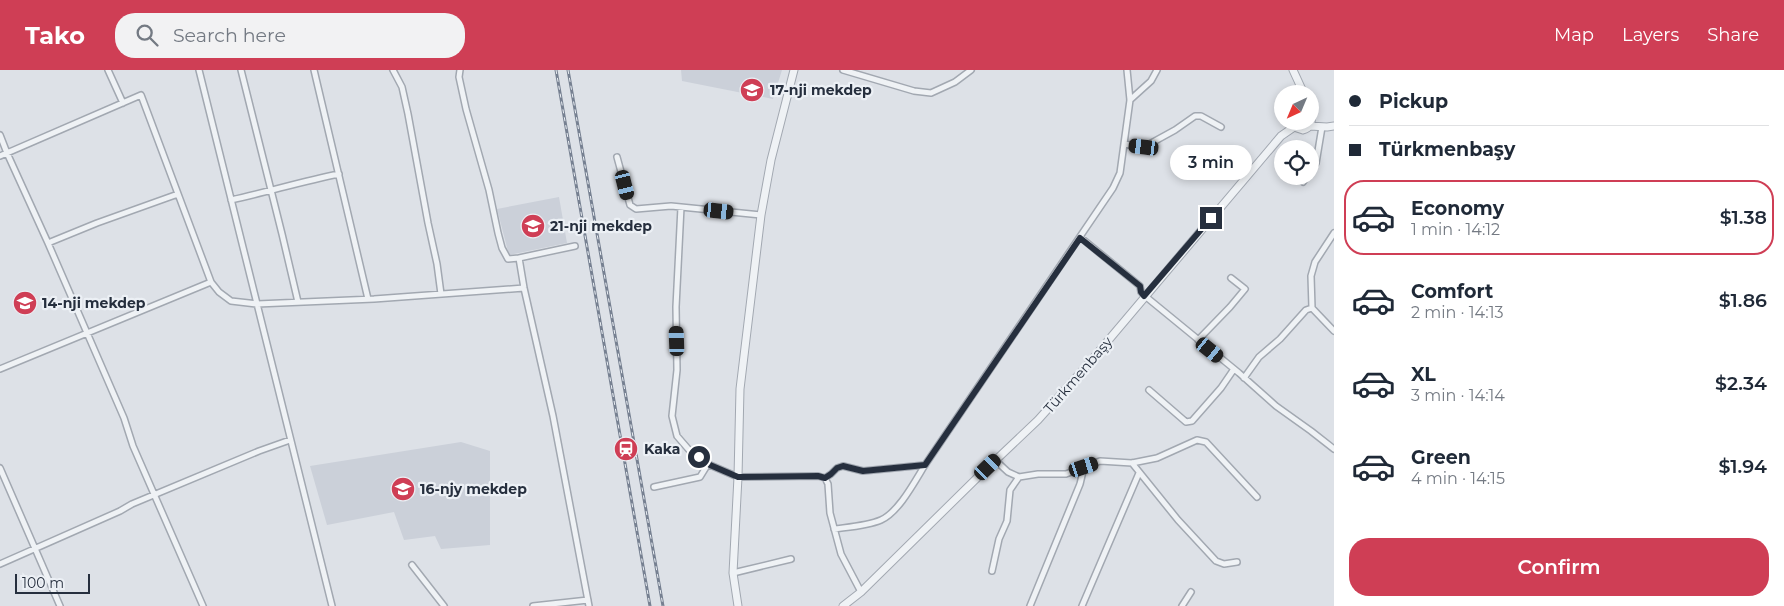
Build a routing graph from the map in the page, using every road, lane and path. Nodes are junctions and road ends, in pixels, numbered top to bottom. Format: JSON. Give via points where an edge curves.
{"nodes":[{"id":1,"x":108,"y":70,"type":"edge"},
{"id":2,"x":199,"y":70,"type":"edge"},
{"id":3,"x":241,"y":70,"type":"edge"},
{"id":4,"x":314,"y":70,"type":"edge"},
{"id":5,"x":393,"y":70,"type":"edge"},
{"id":6,"x":460,"y":70,"type":"edge"},
{"id":7,"x":794,"y":70,"type":"edge"},
{"id":8,"x":843,"y":70,"type":"edge"},
{"id":9,"x":971,"y":70,"type":"edge"},
{"id":10,"x":1127,"y":70,"type":"edge"},
{"id":11,"x":1157,"y":70,"type":"edge"},
{"id":12,"x":1294,"y":70,"type":"edge"},
{"id":13,"x":1300,"y":85,"type":"edge"},
{"id":14,"x":1130,"y":100,"type":"junction"},
{"id":15,"x":123,"y":103,"type":"junction"},
{"id":16,"x":1220,"y":126,"type":"dead end"},
{"id":17,"x":1334,"y":126,"type":"edge"},
{"id":18,"x":1319,"y":127,"type":"edge"},
{"id":19,"x":1322,"y":127,"type":"junction"},
{"id":20,"x":1287,"y":130,"type":"edge"},
{"id":21,"x":0,"y":135,"type":"edge"},
{"id":22,"x":1124,"y":144,"type":"junction"},
{"id":23,"x":1319,"y":145,"type":"edge"},
{"id":24,"x":6,"y":153,"type":"junction"},
{"id":25,"x":0,"y":156,"type":"edge"},
{"id":26,"x":617,"y":157,"type":"dead end"},
{"id":27,"x":339,"y":174,"type":"junction"},
{"id":28,"x":271,"y":191,"type":"junction"},
{"id":29,"x":178,"y":194,"type":"junction"},
{"id":30,"x":231,"y":200,"type":"junction"},
{"id":31,"x":681,"y":207,"type":"junction"},
{"id":32,"x":761,"y":215,"type":"junction"},
{"id":33,"x":1334,"y":233,"type":"edge"},
{"id":34,"x":1080,"y":238,"type":"junction"},
{"id":35,"x":48,"y":243,"type":"junction"},
{"id":36,"x":575,"y":246,"type":"dead end"},
{"id":37,"x":519,"y":258,"type":"junction"},
{"id":38,"x":1231,"y":278,"type":"dead end"},
{"id":39,"x":211,"y":282,"type":"junction"},
{"id":40,"x":524,"y":288,"type":"junction"},
{"id":41,"x":441,"y":294,"type":"junction"},
{"id":42,"x":1144,"y":296,"type":"junction"},
{"id":43,"x":368,"y":299,"type":"junction"},
{"id":44,"x":298,"y":302,"type":"junction"},
{"id":45,"x":256,"y":304,"type":"junction"},
{"id":46,"x":1312,"y":308,"type":"junction"},
{"id":47,"x":1334,"y":331,"type":"edge"},
{"id":48,"x":87,"y":334,"type":"junction"},
{"id":49,"x":1198,"y":340,"type":"junction"},
{"id":50,"x":0,"y":369,"type":"edge"},
{"id":51,"x":1234,"y":369,"type":"junction"},
{"id":52,"x":1244,"y":378,"type":"junction"},
{"id":53,"x":1149,"y":390,"type":"dead end"},
{"id":54,"x":290,"y":440,"type":"junction"},
{"id":55,"x":1334,"y":449,"type":"edge"},
{"id":56,"x":995,"y":460,"type":"junction"},
{"id":57,"x":1132,"y":463,"type":"junction"},
{"id":58,"x":708,"y":464,"type":"junction"},
{"id":59,"x":925,"y":465,"type":"junction"},
{"id":60,"x":1084,"y":467,"type":"junction"},
{"id":61,"x":0,"y":468,"type":"edge"},
{"id":62,"x":1139,"y":473,"type":"junction"},
{"id":63,"x":1019,"y":476,"type":"junction"},
{"id":64,"x":738,"y":477,"type":"junction"},
{"id":65,"x":825,"y":478,"type":"junction"},
{"id":66,"x":654,"y":487,"type":"dead end"},
{"id":67,"x":155,"y":495,"type":"junction"},
{"id":68,"x":1256,"y":497,"type":"dead end"},
{"id":69,"x":834,"y":529,"type":"junction"},
{"id":70,"x":36,"y":549,"type":"junction"},
{"id":71,"x":791,"y":559,"type":"dead end"},
{"id":72,"x":1237,"y":562,"type":"dead end"},
{"id":73,"x":0,"y":564,"type":"edge"},
{"id":74,"x":412,"y":565,"type":"dead end"},
{"id":75,"x":992,"y":571,"type":"dead end"},
{"id":76,"x":733,"y":572,"type":"junction"},
{"id":77,"x":861,"y":592,"type":"junction"},
{"id":78,"x":1191,"y":592,"type":"dead end"},
{"id":79,"x":588,"y":603,"type":"edge"},
{"id":80,"x":60,"y":606,"type":"edge"},
{"id":81,"x":203,"y":606,"type":"edge"},
{"id":82,"x":332,"y":606,"type":"edge"},
{"id":83,"x":444,"y":606,"type":"edge"},
{"id":84,"x":533,"y":606,"type":"edge"},
{"id":85,"x":738,"y":606,"type":"edge"},
{"id":86,"x":843,"y":606,"type":"edge"},
{"id":87,"x":1030,"y":606,"type":"edge"},
{"id":88,"x":1082,"y":606,"type":"edge"},
{"id":89,"x":1182,"y":606,"type":"edge"}],
"edges":[{"from":1,"to":15,"type":"street"},
{"from":2,"to":30,"type":"street"},
{"from":3,"to":28,"type":"street"},
{"from":4,"to":27,"type":"street"},
{"from":5,"to":41,"type":"street","via":[[404,96]]},
{"from":6,"to":37,"type":"street","via":[[466,109],[502,248],[508,259]]},
{"from":7,"to":32,"type":"street"},
{"from":8,"to":9,"type":"street","via":[[931,93]]},
{"from":10,"to":14,"type":"street"},
{"from":11,"to":14,"type":"street","via":[[1151,81]]},
{"from":12,"to":13,"type":"street"},
{"from":14,"to":22,"type":"street"},
{"from":15,"to":24,"type":"street"},
{"from":15,"to":29,"type":"street","via":[[141,95]]},
{"from":16,"to":22,"type":"street","via":[[1195,116],[1144,147]]},
{"from":17,"to":19,"type":"street"},
{"from":18,"to":19,"type":"street"},
{"from":19,"to":23,"type":"street"},
{"from":20,"to":42,"type":"street","name":"Türkmenbaşy"},
{"from":21,"to":24,"type":"street"},
{"from":22,"to":34,"type":"street","via":[[1120,173]]},
{"from":24,"to":25,"type":"street"},
{"from":24,"to":35,"type":"street"},
{"from":26,"to":31,"type":"street","via":[[630,205],[636,209]]},
{"from":27,"to":28,"type":"street"},
{"from":27,"to":43,"type":"street"},
{"from":28,"to":30,"type":"street"},
{"from":28,"to":44,"type":"street"},
{"from":29,"to":35,"type":"street"},
{"from":29,"to":39,"type":"street"},
{"from":30,"to":45,"type":"street"},
{"from":31,"to":32,"type":"street"},
{"from":31,"to":58,"type":"street","via":[[676,307],[677,370],[672,416],[677,436]]},
{"from":32,"to":64,"type":"street","via":[[740,389]]},
{"from":33,"to":46,"type":"street","via":[[1315,262],[1311,276]]},
{"from":34,"to":42,"type":"street","via":[[1140,286]]},
{"from":34,"to":59,"type":"street"},
{"from":35,"to":48,"type":"street"},
{"from":36,"to":37,"type":"street"},
{"from":37,"to":40,"type":"street"},
{"from":38,"to":49,"type":"street","via":[[1245,289]]},
{"from":39,"to":45,"type":"street","via":[[231,301]]},
{"from":39,"to":48,"type":"street"},
{"from":40,"to":41,"type":"street"},
{"from":40,"to":79,"type":"street","via":[[553,416]]},
{"from":41,"to":43,"type":"street"},
{"from":42,"to":49,"type":"street"},
{"from":42,"to":56,"type":"street","name":"Türkmenbaşy","via":[[1044,413]]},
{"from":43,"to":44,"type":"street"},
{"from":44,"to":45,"type":"street"},
{"from":45,"to":54,"type":"street"},
{"from":46,"to":47,"type":"street"},
{"from":46,"to":52,"type":"street","via":[[1306,310],[1259,358]]},
{"from":48,"to":50,"type":"street"},
{"from":48,"to":67,"type":"street"},
{"from":49,"to":51,"type":"street"},
{"from":51,"to":52,"type":"street"},
{"from":51,"to":53,"type":"street","via":[[1192,421],[1186,422]]},
{"from":52,"to":55,"type":"street"},
{"from":54,"to":67,"type":"street"},
{"from":54,"to":82,"type":"street"},
{"from":56,"to":63,"type":"street","via":[[1008,472]]},
{"from":56,"to":77,"type":"street","name":"Türkmenbaşy"},
{"from":57,"to":60,"type":"street","via":[[1100,461]]},
{"from":57,"to":62,"type":"street"},
{"from":57,"to":68,"type":"street","via":[[1157,458],[1197,440],[1206,442]]},
{"from":58,"to":64,"type":"street"},
{"from":58,"to":66,"type":"street","via":[[700,478]]},
{"from":59,"to":65,"type":"street","via":[[863,471],[843,466]]},
{"from":59,"to":69,"type":"street","via":[[903,501],[883,520]]},
{"from":60,"to":63,"type":"street","via":[[1066,474]]},
{"from":60,"to":87,"type":"street"},
{"from":61,"to":70,"type":"street"},
{"from":62,"to":72,"type":"street","via":[[1216,561],[1224,564]]},
{"from":62,"to":88,"type":"street"},
{"from":63,"to":75,"type":"street","via":[[1010,490],[1007,521]]},
{"from":64,"to":65,"type":"street"},
{"from":64,"to":76,"type":"street"},
{"from":65,"to":69,"type":"street"},
{"from":67,"to":70,"type":"street"},
{"from":67,"to":81,"type":"street"},
{"from":69,"to":77,"type":"street","via":[[841,554]]},
{"from":70,"to":73,"type":"street"},
{"from":70,"to":80,"type":"street"},
{"from":71,"to":76,"type":"street"},
{"from":74,"to":83,"type":"street"},
{"from":76,"to":85,"type":"street"},
{"from":77,"to":86,"type":"street","name":"Türkmenbaşy"},
{"from":78,"to":89,"type":"street"},
{"from":79,"to":84,"type":"street"}]}
